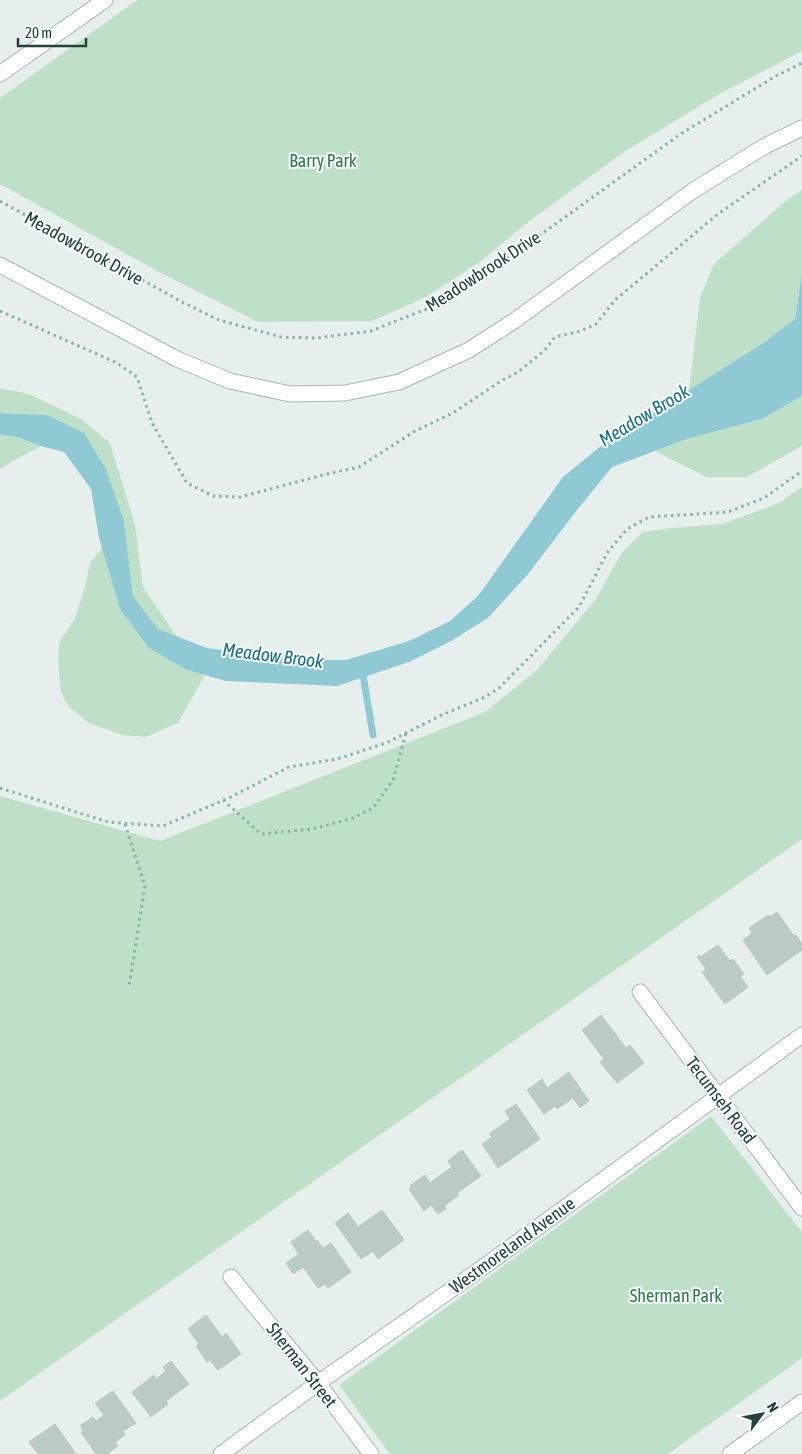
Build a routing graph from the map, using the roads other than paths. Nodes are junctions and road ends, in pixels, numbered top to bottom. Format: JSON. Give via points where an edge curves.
{"nodes":[{"id":1,"x":105,"y":0,"type":"edge"},
{"id":2,"x":0,"y":74,"type":"edge"},
{"id":3,"x":802,"y":128,"type":"edge"},
{"id":4,"x":0,"y":266,"type":"edge"},
{"id":5,"x":640,"y":992,"type":"dead end"},
{"id":6,"x":802,"y":1035,"type":"edge"},
{"id":7,"x":718,"y":1095,"type":"junction"},
{"id":8,"x":802,"y":1208,"type":"edge"},
{"id":9,"x":231,"y":1276,"type":"dead end"},
{"id":10,"x":318,"y":1383,"type":"junction"},
{"id":11,"x":802,"y":1402,"type":"edge"},
{"id":12,"x":221,"y":1454,"type":"edge"},
{"id":13,"x":371,"y":1454,"type":"edge"},
{"id":14,"x":730,"y":1454,"type":"edge"}],
"edges":[{"from":1,"to":2,"type":"street"},
{"from":3,"to":4,"type":"street","via":[[765,146],[694,190],[514,322],[470,350],[399,382],[345,393],[290,394],[230,381],[177,359]]},
{"from":5,"to":7,"type":"street","name":"Tecumseh Road"},
{"from":6,"to":7,"type":"street","name":"Westmoreland Avenue"},
{"from":7,"to":8,"type":"street","name":"Tecumseh Road"},
{"from":7,"to":10,"type":"street","name":"Westmoreland Avenue"},
{"from":9,"to":10,"type":"street","name":"Sherman Street"},
{"from":10,"to":12,"type":"street","name":"Westmoreland Avenue"},
{"from":10,"to":13,"type":"street","name":"Sherman Street"},
{"from":11,"to":14,"type":"street"}]}
